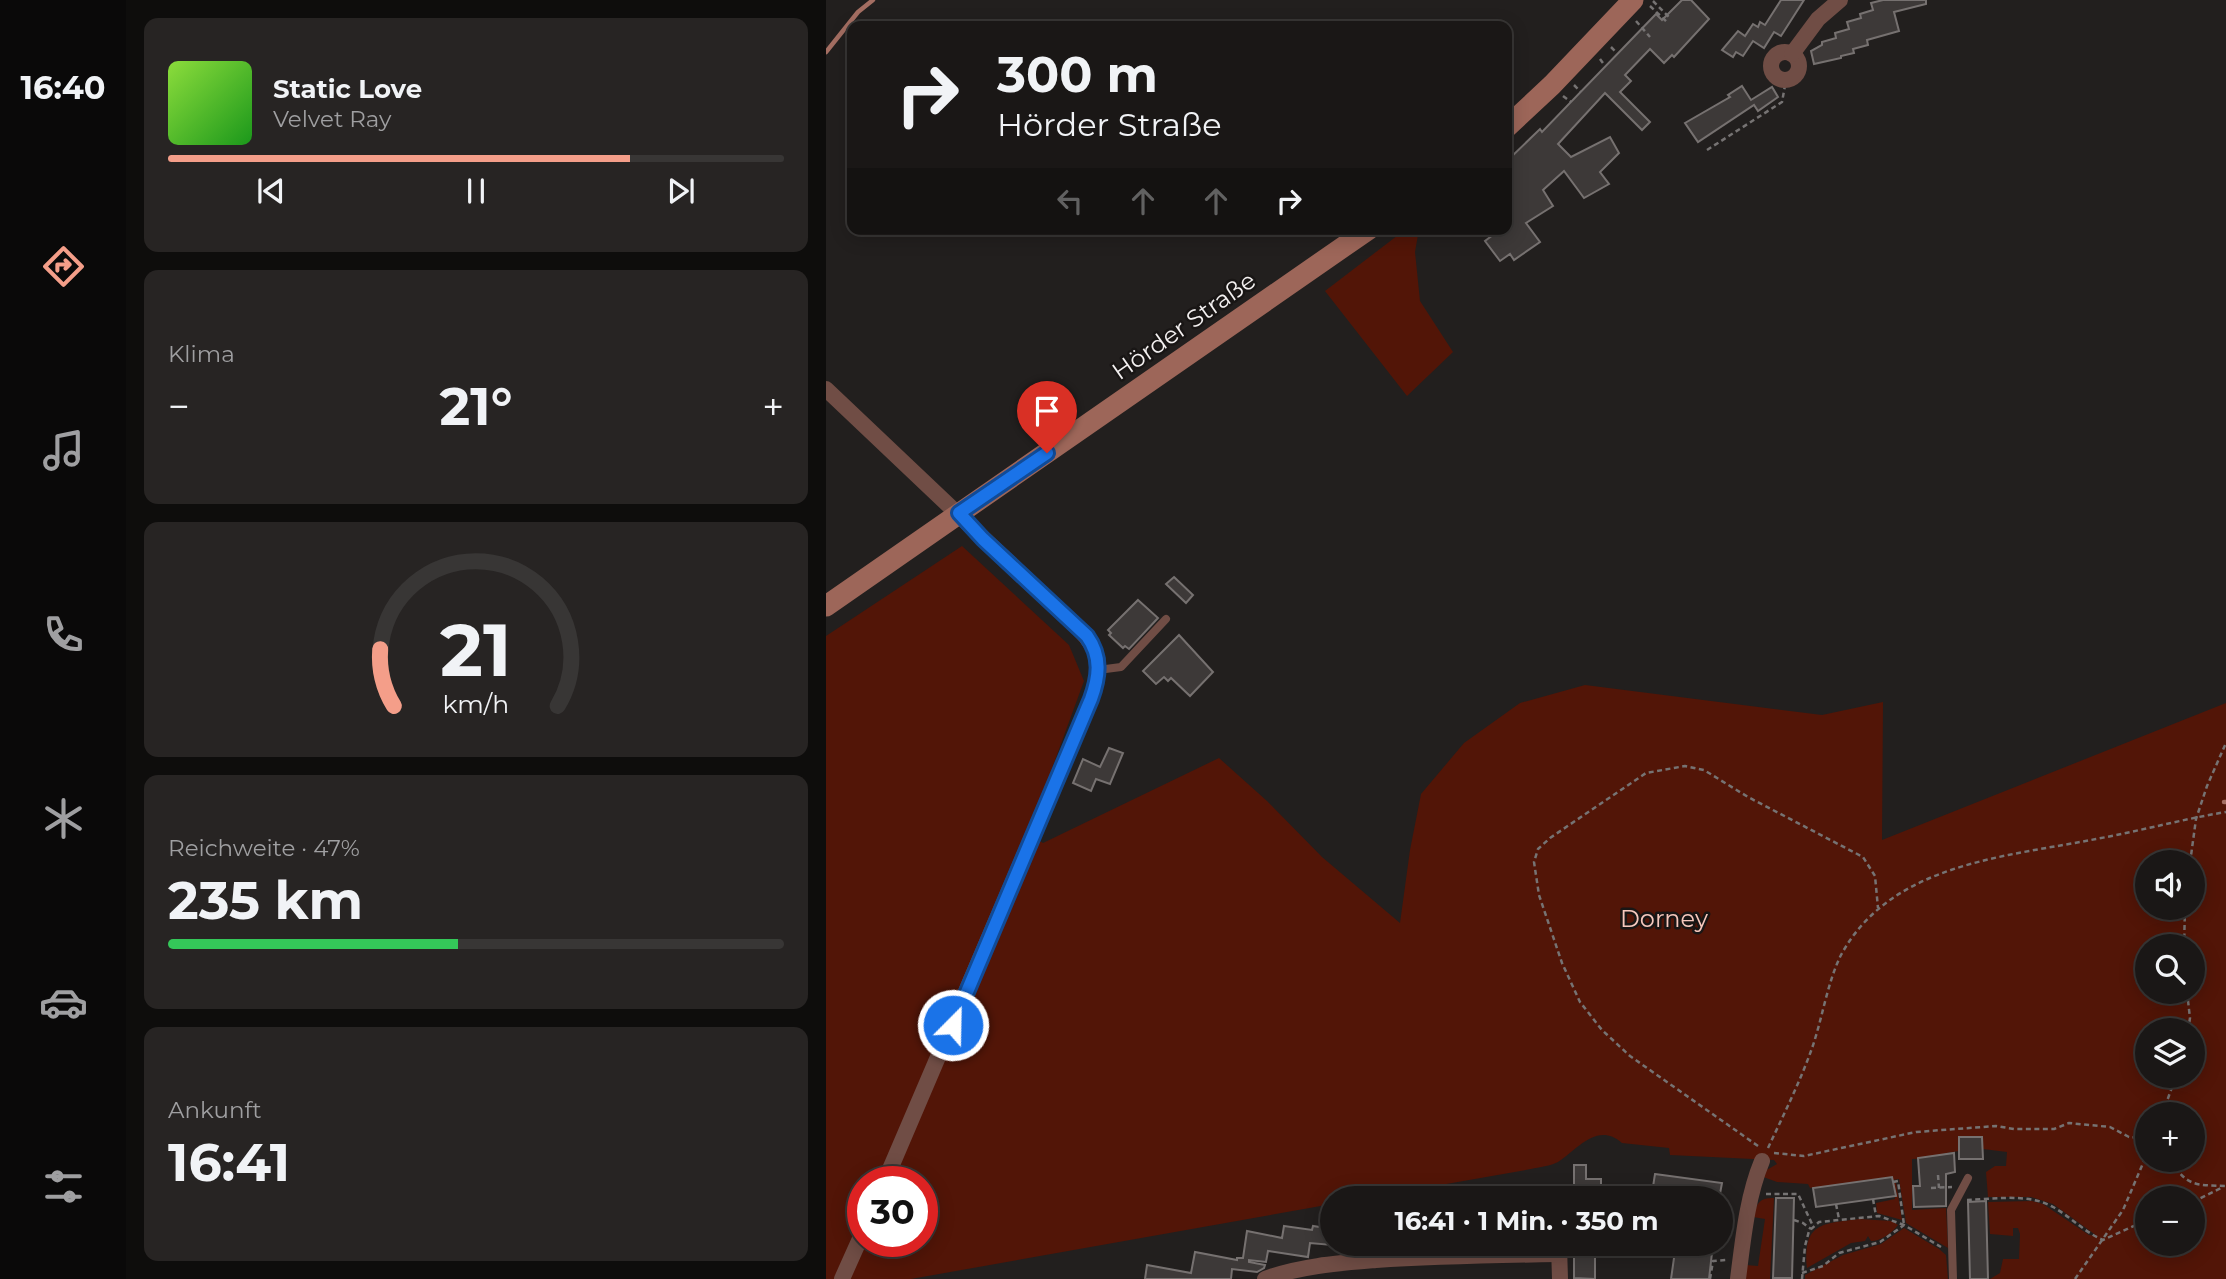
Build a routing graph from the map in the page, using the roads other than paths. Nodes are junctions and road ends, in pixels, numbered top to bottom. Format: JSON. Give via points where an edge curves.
{"nodes":[{"id":1,"x":1840,"y":0,"type":"edge"},
{"id":2,"x":1642,"y":7,"type":"edge"},
{"id":3,"x":1786,"y":80,"type":"road end"},
{"id":4,"x":1512,"y":122,"type":"edge"},
{"id":5,"x":1360,"y":235,"type":"edge"},
{"id":6,"x":826,"y":389,"type":"edge"},
{"id":7,"x":959,"y":513,"type":"junction"},
{"id":8,"x":826,"y":606,"type":"edge"},
{"id":9,"x":1166,"y":619,"type":"dead end"},
{"id":10,"x":1098,"y":670,"type":"junction"},
{"id":11,"x":1764,"y":1156,"type":"road end"},
{"id":12,"x":891,"y":1166,"type":"edge"},
{"id":13,"x":1968,"y":1178,"type":"dead end"},
{"id":14,"x":1446,"y":1256,"type":"edge"},
{"id":15,"x":1559,"y":1256,"type":"edge"},
{"id":16,"x":852,"y":1257,"type":"edge"},
{"id":17,"x":842,"y":1279,"type":"edge"},
{"id":18,"x":1265,"y":1279,"type":"edge"},
{"id":19,"x":1560,"y":1279,"type":"edge"},
{"id":20,"x":1738,"y":1279,"type":"edge"},
{"id":21,"x":1953,"y":1279,"type":"edge"}],
"edges":[{"from":1,"to":3,"type":"street","via":[[1818,19],[1792,54],[1779,53],[1771,62],[1774,75]]},
{"from":2,"to":4,"type":"main road"},
{"from":5,"to":7,"type":"main road","name":"Hörder Straße"},
{"from":6,"to":7,"type":"street"},
{"from":7,"to":8,"type":"main road","name":"Hörder Straße"},
{"from":7,"to":10,"type":"street","via":[[1087,636]]},
{"from":9,"to":10,"type":"lane","via":[[1121,667]]},
{"from":10,"to":12,"type":"street","via":[[1091,699]]},
{"from":11,"to":20,"type":"street","via":[[1752,1193]]},
{"from":13,"to":21,"type":"lane","via":[[1951,1210]]},
{"from":14,"to":18,"type":"street","via":[[1302,1269]]},
{"from":15,"to":19,"type":"street"},
{"from":16,"to":17,"type":"street"}]}
